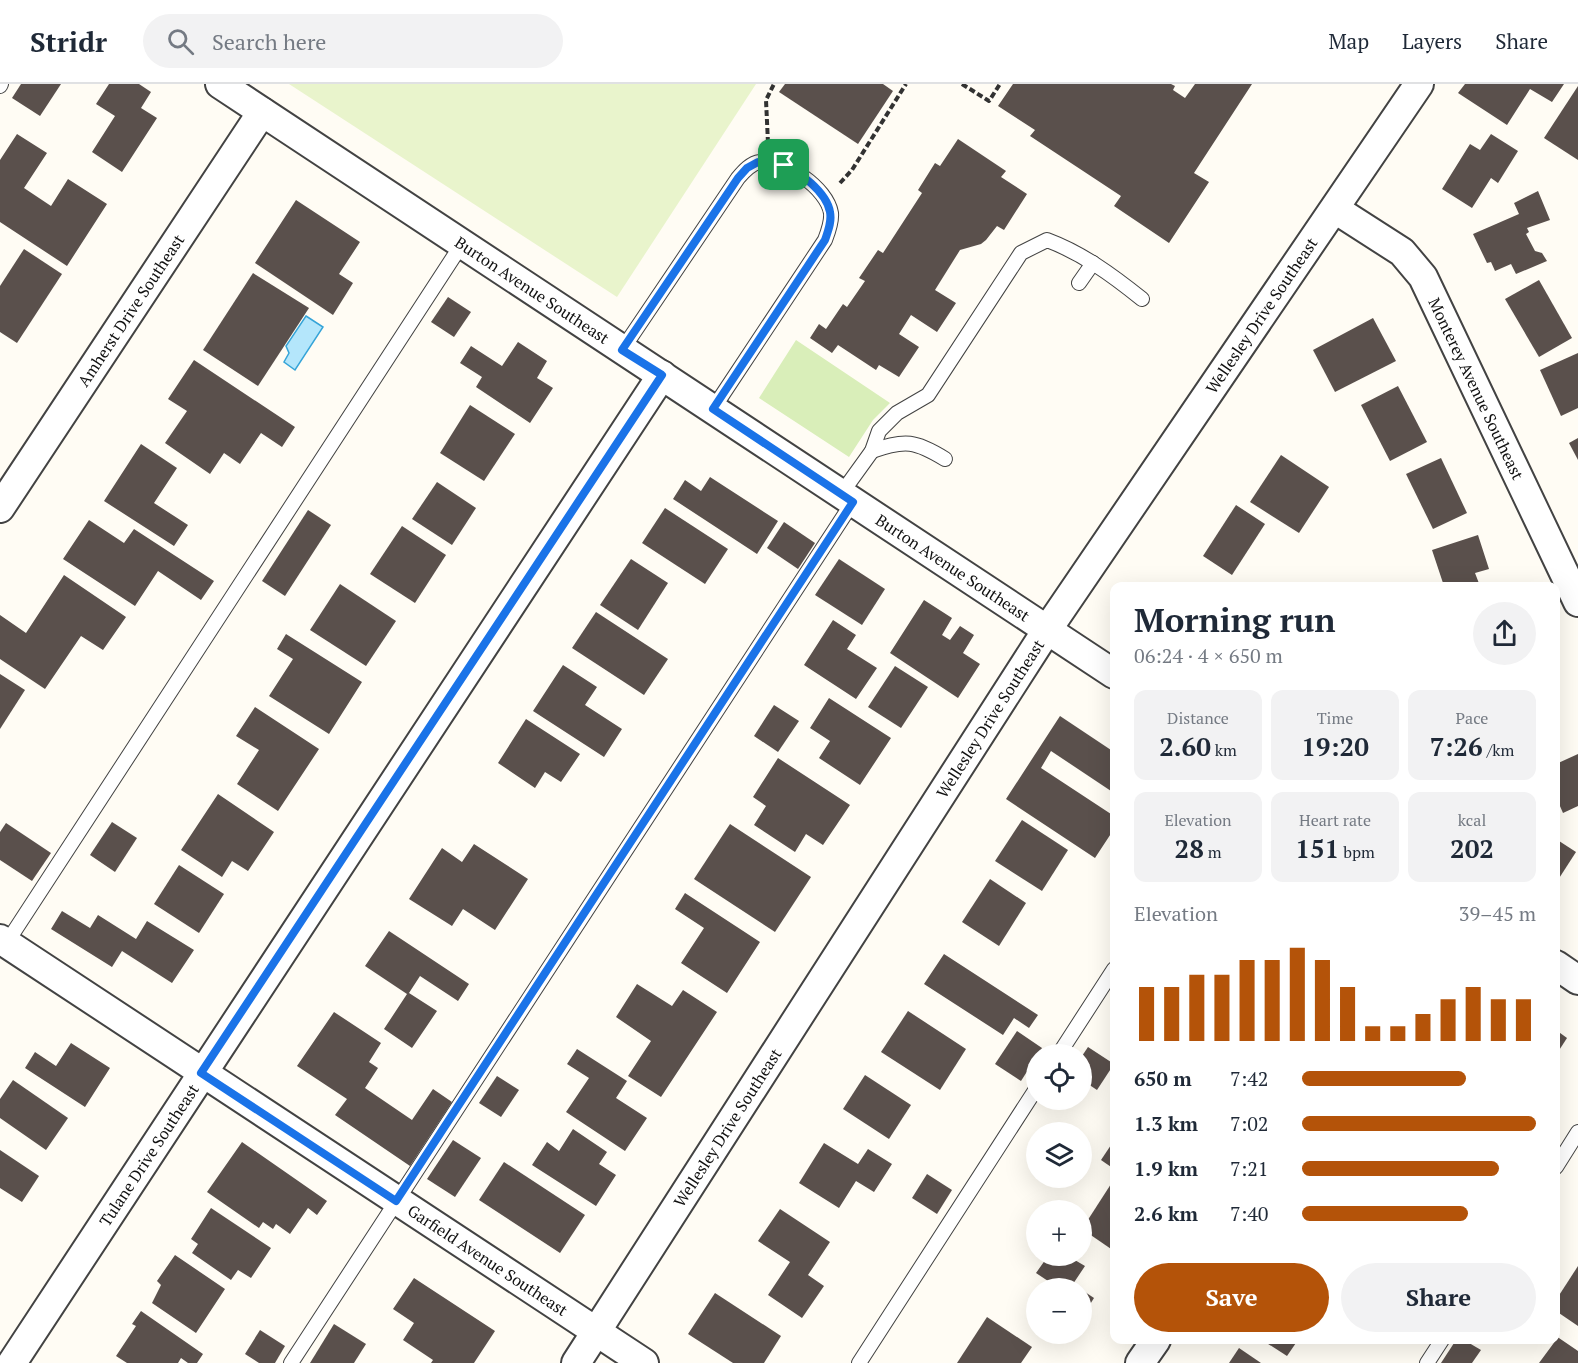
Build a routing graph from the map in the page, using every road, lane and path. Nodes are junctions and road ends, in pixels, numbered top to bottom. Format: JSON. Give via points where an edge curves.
{"nodes":[{"id":1,"x":220,"y":84,"type":"edge"},
{"id":2,"x":774,"y":84,"type":"edge"},
{"id":3,"x":906,"y":84,"type":"edge"},
{"id":4,"x":962,"y":84,"type":"edge"},
{"id":5,"x":1000,"y":84,"type":"edge"},
{"id":6,"x":1419,"y":84,"type":"edge"},
{"id":7,"x":262,"y":112,"type":"junction"},
{"id":8,"x":770,"y":162,"type":"junction"},
{"id":9,"x":825,"y":199,"type":"junction"},
{"id":10,"x":1335,"y":209,"type":"junction"},
{"id":11,"x":462,"y":244,"type":"junction"},
{"id":12,"x":1093,"y":263,"type":"junction"},
{"id":13,"x":1079,"y":283,"type":"dead end"},
{"id":14,"x":1142,"y":299,"type":"dead end"},
{"id":15,"x":622,"y":350,"type":"junction"},
{"id":16,"x":662,"y":375,"type":"junction"},
{"id":17,"x":713,"y":409,"type":"junction"},
{"id":18,"x":872,"y":451,"type":"junction"},
{"id":19,"x":945,"y":459,"type":"dead end"},
{"id":20,"x":847,"y":498,"type":"junction"},
{"id":21,"x":0,"y":508,"type":"edge"},
{"id":22,"x":1578,"y":602,"type":"edge"},
{"id":23,"x":1047,"y":630,"type":"junction"},
{"id":24,"x":1110,"y":671,"type":"edge"},
{"id":25,"x":2,"y":945,"type":"edge"},
{"id":26,"x":1110,"y":975,"type":"edge"},
{"id":27,"x":1065,"y":1044,"type":"edge"},
{"id":28,"x":201,"y":1073,"type":"junction"},
{"id":29,"x":1026,"y":1104,"type":"edge"},
{"id":30,"x":1578,"y":1132,"type":"edge"},
{"id":31,"x":1560,"y":1161,"type":"edge"},
{"id":32,"x":396,"y":1201,"type":"junction"},
{"id":33,"x":596,"y":1332,"type":"junction"},
{"id":34,"x":1153,"y":1344,"type":"edge"},
{"id":35,"x":1439,"y":1344,"type":"edge"},
{"id":36,"x":12,"y":1363,"type":"edge"},
{"id":37,"x":291,"y":1363,"type":"edge"},
{"id":38,"x":576,"y":1363,"type":"edge"},
{"id":39,"x":644,"y":1363,"type":"edge"},
{"id":40,"x":859,"y":1363,"type":"edge"},
{"id":41,"x":1140,"y":1363,"type":"edge"},
{"id":42,"x":1427,"y":1363,"type":"edge"}],
"edges":[{"from":1,"to":7,"type":"street","name":"Burton Avenue Southeast"},
{"from":2,"to":8,"type":"path","via":[[766,100]]},
{"from":3,"to":9,"type":"path","via":[[852,170]]},
{"from":4,"to":5,"type":"path","via":[[989,101]]},
{"from":6,"to":10,"type":"street","name":"Wellesley Drive Southeast"},
{"from":7,"to":11,"type":"street","name":"Burton Avenue Southeast"},
{"from":7,"to":21,"type":"street","name":"Amherst Drive Southeast"},
{"from":8,"to":9,"type":"lane","via":[[784,165],[801,176]]},
{"from":8,"to":15,"type":"lane","via":[[758,162],[738,178]]},
{"from":9,"to":17,"type":"lane","via":[[831,213],[825,240]]},
{"from":10,"to":22,"type":"street","name":"Monterey Avenue Southeast","via":[[1402,252],[1423,277]]},
{"from":10,"to":23,"type":"street","name":"Wellesley Drive Southeast"},
{"from":11,"to":15,"type":"street","name":"Burton Avenue Southeast"},
{"from":11,"to":25,"type":"lane"},
{"from":12,"to":13,"type":"lane"},
{"from":12,"to":14,"type":"lane"},
{"from":12,"to":18,"type":"lane","via":[[1047,240],[1021,253],[928,395],[897,413],[879,430]]},
{"from":15,"to":16,"type":"street","name":"Burton Avenue Southeast"},
{"from":16,"to":17,"type":"street","name":"Burton Avenue Southeast"},
{"from":16,"to":28,"type":"street","name":"Tulane Drive Southeast"},
{"from":17,"to":20,"type":"street","name":"Burton Avenue Southeast"},
{"from":18,"to":19,"type":"lane","via":[[893,443],[912,442]]},
{"from":18,"to":20,"type":"lane"},
{"from":20,"to":23,"type":"street","name":"Burton Avenue Southeast"},
{"from":20,"to":32,"type":"lane"},
{"from":23,"to":24,"type":"street","name":"Burton Avenue Southeast"},
{"from":23,"to":33,"type":"street","name":"Wellesley Drive Southeast"},
{"from":25,"to":28,"type":"street","name":"Garfield Avenue Southeast"},
{"from":26,"to":27,"type":"lane"},
{"from":28,"to":32,"type":"street","name":"Garfield Avenue Southeast"},
{"from":28,"to":36,"type":"street","name":"Tulane Drive Southeast"},
{"from":29,"to":40,"type":"lane"},
{"from":30,"to":31,"type":"lane"},
{"from":32,"to":33,"type":"street","name":"Garfield Avenue Southeast"},
{"from":32,"to":37,"type":"lane"},
{"from":33,"to":38,"type":"street","name":"Wellesley Drive Southeast"},
{"from":33,"to":39,"type":"street","name":"Garfield Avenue Southeast"},
{"from":34,"to":41,"type":"street"},
{"from":35,"to":42,"type":"lane"}]}
